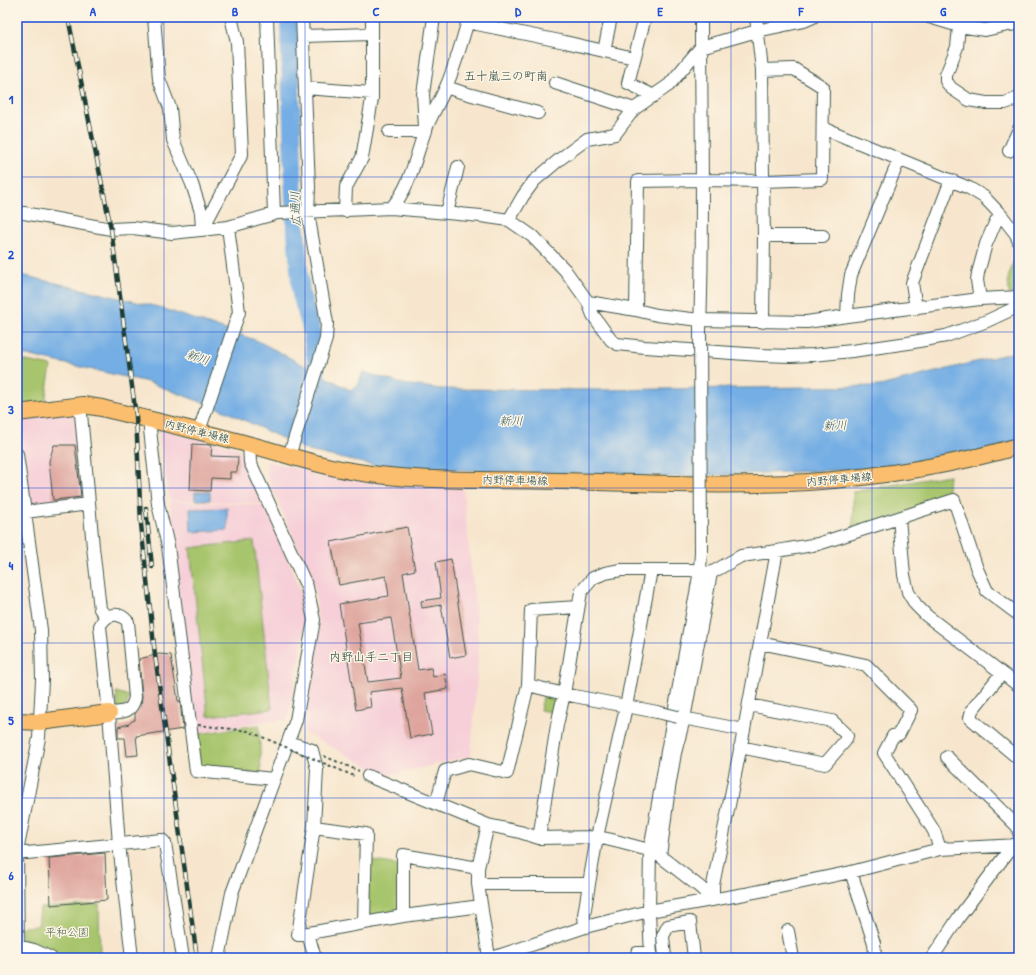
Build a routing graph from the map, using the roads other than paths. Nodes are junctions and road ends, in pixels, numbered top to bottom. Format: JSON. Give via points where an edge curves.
{"nodes":[{"id":1,"x":154,"y":17,"type":"edge"},
{"id":2,"x":231,"y":17,"type":"edge"},
{"id":3,"x":267,"y":17,"type":"edge"},
{"id":4,"x":302,"y":17,"type":"edge"},
{"id":5,"x":372,"y":17,"type":"edge"},
{"id":6,"x":434,"y":17,"type":"edge"},
{"id":7,"x":611,"y":17,"type":"edge"},
{"id":8,"x":645,"y":17,"type":"edge"},
{"id":9,"x":701,"y":17,"type":"edge"},
{"id":10,"x":756,"y":17,"type":"edge"},
{"id":11,"x":813,"y":17,"type":"edge"},
{"id":12,"x":929,"y":17,"type":"edge"},
{"id":13,"x":468,"y":20,"type":"edge"},
{"id":14,"x":960,"y":21,"type":"edge"},
{"id":15,"x":1017,"y":22,"type":"edge"},
{"id":16,"x":757,"y":31,"type":"junction"},
{"id":17,"x":372,"y":34,"type":"junction"},
{"id":18,"x":303,"y":36,"type":"junction"},
{"id":19,"x":701,"y":47,"type":"junction"},
{"id":20,"x":604,"y":51,"type":"junction"},
{"id":21,"x":634,"y":58,"type":"junction"},
{"id":22,"x":762,"y":70,"type":"junction"},
{"id":23,"x":555,"y":83,"type":"dead end"},
{"id":24,"x":446,"y":86,"type":"junction"},
{"id":25,"x":305,"y":88,"type":"junction"},
{"id":26,"x":372,"y":93,"type":"junction"},
{"id":27,"x":654,"y":96,"type":"junction"},
{"id":28,"x":1019,"y":98,"type":"edge"},
{"id":29,"x":634,"y":109,"type":"junction"},
{"id":30,"x":538,"y":112,"type":"dead end"},
{"id":31,"x":823,"y":128,"type":"junction"},
{"id":32,"x":1019,"y":129,"type":"edge"},
{"id":33,"x":426,"y":131,"type":"junction"},
{"id":34,"x":389,"y":132,"type":"dead end"},
{"id":35,"x":1008,"y":151,"type":"dead end"},
{"id":36,"x":899,"y":160,"type":"junction"},
{"id":37,"x":458,"y":167,"type":"dead end"},
{"id":38,"x":702,"y":180,"type":"junction"},
{"id":39,"x":951,"y":180,"type":"junction"},
{"id":40,"x":762,"y":181,"type":"junction"},
{"id":41,"x":391,"y":208,"type":"junction"},
{"id":42,"x":345,"y":211,"type":"junction"},
{"id":43,"x":17,"y":213,"type":"edge"},
{"id":44,"x":306,"y":213,"type":"junction"},
{"id":45,"x":447,"y":213,"type":"junction"},
{"id":46,"x":276,"y":214,"type":"junction"},
{"id":47,"x":1001,"y":215,"type":"junction"},
{"id":48,"x":508,"y":220,"type":"junction"},
{"id":49,"x":228,"y":227,"type":"junction"},
{"id":50,"x":202,"y":230,"type":"junction"},
{"id":51,"x":764,"y":236,"type":"junction"},
{"id":52,"x":823,"y":236,"type":"dead end"},
{"id":53,"x":1019,"y":242,"type":"edge"},
{"id":54,"x":1019,"y":297,"type":"edge"},
{"id":55,"x":980,"y":299,"type":"junction"},
{"id":56,"x":588,"y":302,"type":"junction"},
{"id":57,"x":1019,"y":305,"type":"edge"},
{"id":58,"x":916,"y":308,"type":"junction"},
{"id":59,"x":636,"y":310,"type":"junction"},
{"id":60,"x":847,"y":316,"type":"junction"},
{"id":61,"x":763,"y":322,"type":"junction"},
{"id":62,"x":700,"y":324,"type":"junction"},
{"id":63,"x":83,"y":405,"type":"junction"},
{"id":64,"x":17,"y":413,"type":"edge"},
{"id":65,"x":149,"y":420,"type":"junction"},
{"id":66,"x":199,"y":431,"type":"junction"},
{"id":67,"x":249,"y":444,"type":"junction"},
{"id":68,"x":1019,"y":446,"type":"edge"},
{"id":69,"x":17,"y":454,"type":"edge"},
{"id":70,"x":289,"y":456,"type":"junction"},
{"id":71,"x":89,"y":504,"type":"junction"},
{"id":72,"x":26,"y":512,"type":"junction"},
{"id":73,"x":899,"y":518,"type":"junction"},
{"id":74,"x":23,"y":544,"type":"edge"},
{"id":75,"x":777,"y":551,"type":"junction"},
{"id":76,"x":651,"y":570,"type":"junction"},
{"id":77,"x":706,"y":572,"type":"junction"},
{"id":78,"x":578,"y":608,"type":"junction"},
{"id":79,"x":1019,"y":615,"type":"edge"},
{"id":80,"x":106,"y":617,"type":"junction"},
{"id":81,"x":760,"y":643,"type":"junction"},
{"id":82,"x":1002,"y":673,"type":"junction"},
{"id":83,"x":528,"y":685,"type":"junction"},
{"id":84,"x":1019,"y":686,"type":"edge"},
{"id":85,"x":564,"y":694,"type":"junction"},
{"id":86,"x":748,"y":705,"type":"junction"},
{"id":87,"x":626,"y":707,"type":"junction"},
{"id":88,"x":109,"y":713,"type":"junction"},
{"id":89,"x":681,"y":718,"type":"junction"},
{"id":90,"x":17,"y":721,"type":"edge"},
{"id":91,"x":40,"y":722,"type":"junction"},
{"id":92,"x":744,"y":730,"type":"junction"},
{"id":93,"x":288,"y":742,"type":"junction"},
{"id":94,"x":740,"y":747,"type":"junction"},
{"id":95,"x":947,"y":757,"type":"dead end"},
{"id":96,"x":1019,"y":759,"type":"edge"},
{"id":97,"x":368,"y":776,"type":"dead end"},
{"id":98,"x":274,"y":779,"type":"junction"},
{"id":99,"x":436,"y":804,"type":"junction"},
{"id":100,"x":488,"y":825,"type":"junction"},
{"id":101,"x":314,"y":827,"type":"junction"},
{"id":102,"x":1019,"y":833,"type":"edge"},
{"id":103,"x":597,"y":837,"type":"junction"},
{"id":104,"x":540,"y":838,"type":"junction"},
{"id":105,"x":119,"y":844,"type":"junction"},
{"id":106,"x":1016,"y":845,"type":"edge"},
{"id":107,"x":940,"y":849,"type":"junction"},
{"id":108,"x":17,"y":852,"type":"edge"},
{"id":109,"x":655,"y":853,"type":"junction"},
{"id":110,"x":478,"y":868,"type":"junction"},
{"id":111,"x":851,"y":872,"type":"junction"},
{"id":112,"x":478,"y":884,"type":"junction"},
{"id":113,"x":588,"y":884,"type":"junction"},
{"id":114,"x":713,"y":900,"type":"junction"},
{"id":115,"x":482,"y":906,"type":"junction"},
{"id":116,"x":649,"y":911,"type":"junction"},
{"id":117,"x":404,"y":916,"type":"junction"},
{"id":118,"x":364,"y":923,"type":"junction"},
{"id":119,"x":585,"y":927,"type":"junction"},
{"id":120,"x":788,"y":931,"type":"dead end"},
{"id":121,"x":308,"y":934,"type":"junction"},
{"id":122,"x":18,"y":952,"type":"edge"},
{"id":123,"x":637,"y":953,"type":"dead end"},
{"id":124,"x":651,"y":956,"type":"edge"},
{"id":125,"x":51,"y":958,"type":"edge"},
{"id":126,"x":132,"y":958,"type":"edge"},
{"id":127,"x":183,"y":958,"type":"edge"},
{"id":128,"x":219,"y":958,"type":"edge"},
{"id":129,"x":315,"y":958,"type":"edge"},
{"id":130,"x":489,"y":958,"type":"edge"},
{"id":131,"x":492,"y":958,"type":"edge"},
{"id":132,"x":665,"y":958,"type":"edge"},
{"id":133,"x":694,"y":958,"type":"edge"},
{"id":134,"x":793,"y":958,"type":"edge"},
{"id":135,"x":873,"y":958,"type":"edge"},
{"id":136,"x":932,"y":958,"type":"edge"}],
"edges":[{"from":1,"to":50,"type":"street","via":[[159,79],[170,108],[173,140],[201,212]]},
{"from":2,"to":50,"type":"street","via":[[236,42],[242,154]]},
{"from":3,"to":46,"type":"street"},
{"from":4,"to":18,"type":"street"},
{"from":5,"to":17,"type":"street"},
{"from":6,"to":33,"type":"street","via":[[423,94]]},
{"from":7,"to":20,"type":"street"},
{"from":8,"to":21,"type":"street"},
{"from":9,"to":19,"type":"street"},
{"from":10,"to":16,"type":"street"},
{"from":11,"to":16,"type":"street"},
{"from":12,"to":14,"type":"street"},
{"from":13,"to":20,"type":"street"},
{"from":13,"to":24,"type":"street"},
{"from":14,"to":15,"type":"street","via":[[985,30]]},
{"from":14,"to":28,"type":"street","via":[[956,47],[946,75],[946,81],[951,88],[969,100],[986,103],[1005,103]]},
{"from":16,"to":19,"type":"street"},
{"from":16,"to":22,"type":"street"},
{"from":17,"to":18,"type":"street"},
{"from":17,"to":26,"type":"street"},
{"from":18,"to":25,"type":"street"},
{"from":19,"to":27,"type":"street","via":[[669,85]]},
{"from":19,"to":38,"type":"street"},
{"from":20,"to":21,"type":"street"},
{"from":21,"to":27,"type":"street","via":[[628,83]]},
{"from":22,"to":31,"type":"street","via":[[794,69],[823,87]]},
{"from":22,"to":40,"type":"street"},
{"from":23,"to":29,"type":"street"},
{"from":24,"to":30,"type":"street"},
{"from":24,"to":33,"type":"street"},
{"from":25,"to":26,"type":"street"},
{"from":25,"to":44,"type":"street","via":[[309,187]]},
{"from":26,"to":42,"type":"street","via":[[362,158],[346,187]]},
{"from":27,"to":29,"type":"street"},
{"from":29,"to":48,"type":"street","via":[[615,134],[587,139],[534,181]]},
{"from":31,"to":36,"type":"street"},
{"from":31,"to":40,"type":"street","via":[[822,179]]},
{"from":32,"to":35,"type":"street"},
{"from":33,"to":34,"type":"street"},
{"from":33,"to":41,"type":"street","via":[[408,182],[398,201]]},
{"from":36,"to":39,"type":"street"},
{"from":36,"to":60,"type":"street","via":[[851,275]]},
{"from":37,"to":45,"type":"street"},
{"from":38,"to":40,"type":"street"},
{"from":38,"to":59,"type":"street","via":[[638,180]]},
{"from":38,"to":62,"type":"street"},
{"from":39,"to":47,"type":"street","via":[[984,197]]},
{"from":39,"to":58,"type":"street","via":[[912,283]]},
{"from":40,"to":51,"type":"street"},
{"from":41,"to":42,"type":"street"},
{"from":41,"to":45,"type":"street"},
{"from":42,"to":44,"type":"street"},
{"from":43,"to":50,"type":"street","via":[[111,229],[134,228],[172,233]]},
{"from":44,"to":46,"type":"street"},
{"from":44,"to":70,"type":"street","via":[[327,323],[326,339]]},
{"from":45,"to":48,"type":"street"},
{"from":46,"to":49,"type":"street"},
{"from":47,"to":53,"type":"street"},
{"from":47,"to":55,"type":"street","via":[[986,244],[978,273]]},
{"from":48,"to":56,"type":"street","via":[[532,236],[554,258]]},
{"from":49,"to":50,"type":"street"},
{"from":49,"to":66,"type":"street","via":[[239,312]]},
{"from":51,"to":52,"type":"street"},
{"from":51,"to":61,"type":"street"},
{"from":54,"to":55,"type":"street"},
{"from":55,"to":58,"type":"street"},
{"from":56,"to":57,"type":"street","via":[[593,315],[611,340],[617,344],[790,356],[852,351],[946,336],[987,321]]},
{"from":56,"to":59,"type":"street"},
{"from":58,"to":60,"type":"street"},
{"from":59,"to":62,"type":"street"},
{"from":60,"to":61,"type":"street","via":[[807,322]]},
{"from":61,"to":62,"type":"street"},
{"from":62,"to":77,"type":"street","bridge":true,"via":[[700,551]]},
{"from":63,"to":64,"type":"main road","name":"内野停車場線"},
{"from":63,"to":65,"type":"main road","name":"内野停車場線"},
{"from":63,"to":71,"type":"street","via":[[81,414]]},
{"from":65,"to":66,"type":"main road","name":"内野停車場線"},
{"from":65,"to":98,"type":"street","via":[[158,504],[168,546],[196,771]]},
{"from":66,"to":67,"type":"main road","name":"内野停車場線"},
{"from":67,"to":70,"type":"main road","name":"内野停車場線"},
{"from":67,"to":93,"type":"street","via":[[250,462],[307,587],[314,620],[296,720]]},
{"from":68,"to":70,"type":"main road","name":"内野停車場線","via":[[916,470],[855,478],[746,484],[428,480],[350,471]]},
{"from":69,"to":72,"type":"street"},
{"from":71,"to":72,"type":"street"},
{"from":71,"to":80,"type":"street","via":[[100,610]]},
{"from":72,"to":74,"type":"street"},
{"from":73,"to":75,"type":"street","via":[[818,544]]},
{"from":73,"to":79,"type":"street","via":[[954,500],[987,591]]},
{"from":73,"to":82,"type":"street","via":[[904,575],[908,592],[916,605]]},
{"from":74,"to":91,"type":"street","via":[[41,630]]},
{"from":75,"to":77,"type":"street","via":[[741,556]]},
{"from":75,"to":81,"type":"street"},
{"from":76,"to":77,"type":"street"},
{"from":76,"to":78,"type":"street","via":[[621,570],[593,578],[581,592]]},
{"from":76,"to":87,"type":"street"},
{"from":77,"to":89,"type":"street"},
{"from":77,"to":109,"type":"street","via":[[666,757]]},
{"from":78,"to":83,"type":"street","via":[[531,610]]},
{"from":78,"to":85,"type":"street"},
{"from":80,"to":88,"type":"street","via":[[100,626]]},
{"from":80,"to":88,"type":"street","via":[[120,616],[128,622],[135,697],[130,709]]},
{"from":81,"to":86,"type":"street"},
{"from":81,"to":107,"type":"street","via":[[866,665],[911,710],[899,734],[893,736],[884,753],[934,831]]},
{"from":82,"to":84,"type":"street"},
{"from":82,"to":96,"type":"street","via":[[972,710],[970,718]]},
{"from":83,"to":85,"type":"street"},
{"from":83,"to":99,"type":"street","via":[[507,773],[469,764],[445,771]]},
{"from":85,"to":87,"type":"street"},
{"from":85,"to":104,"type":"street"},
{"from":86,"to":92,"type":"street"},
{"from":86,"to":94,"type":"street","via":[[832,721],[847,736],[846,741],[825,764]]},
{"from":87,"to":89,"type":"street","bridge":true},
{"from":87,"to":103,"type":"street"},
{"from":88,"to":91,"type":"main road"},
{"from":88,"to":105,"type":"street"},
{"from":89,"to":92,"type":"street"},
{"from":89,"to":109,"type":"street"},
{"from":90,"to":91,"type":"main road"},
{"from":91,"to":108,"type":"street"},
{"from":92,"to":94,"type":"street"},
{"from":93,"to":98,"type":"street"},
{"from":93,"to":101,"type":"street","via":[[312,750],[317,770]]},
{"from":94,"to":114,"type":"street","via":[[713,885]]},
{"from":95,"to":102,"type":"street","via":[[1018,826]]},
{"from":97,"to":99,"type":"street"},
{"from":98,"to":128,"type":"street","via":[[232,893]]},
{"from":99,"to":100,"type":"street"},
{"from":100,"to":104,"type":"street"},
{"from":100,"to":110,"type":"street"},
{"from":101,"to":118,"type":"street","via":[[366,834]]},
{"from":101,"to":121,"type":"street","via":[[298,935]]},
{"from":103,"to":104,"type":"street"},
{"from":103,"to":109,"type":"street","via":[[624,842]]},
{"from":103,"to":113,"type":"street"},
{"from":105,"to":108,"type":"street"},
{"from":105,"to":126,"type":"street"},
{"from":105,"to":127,"type":"street","via":[[157,840],[164,843]]},
{"from":106,"to":107,"type":"street"},
{"from":106,"to":136,"type":"street","via":[[959,917]]},
{"from":107,"to":111,"type":"street"},
{"from":108,"to":122,"type":"street"},
{"from":109,"to":114,"type":"street"},
{"from":109,"to":116,"type":"street"},
{"from":110,"to":112,"type":"street"},
{"from":110,"to":117,"type":"street","via":[[404,855]]},
{"from":111,"to":114,"type":"street"},
{"from":111,"to":135,"type":"street","via":[[874,943]]},
{"from":112,"to":113,"type":"street"},
{"from":112,"to":115,"type":"street"},
{"from":113,"to":119,"type":"street"},
{"from":114,"to":116,"type":"street"},
{"from":115,"to":117,"type":"street"},
{"from":115,"to":130,"type":"street"},
{"from":116,"to":119,"type":"street","via":[[611,926]]},
{"from":116,"to":124,"type":"street"},
{"from":117,"to":118,"type":"street"},
{"from":118,"to":121,"type":"street"},
{"from":119,"to":131,"type":"street"},
{"from":120,"to":134,"type":"street"},
{"from":121,"to":129,"type":"street"},
{"from":122,"to":125,"type":"street","via":[[34,950]]},
{"from":123,"to":124,"type":"street"},
{"from":132,"to":133,"type":"street","via":[[663,936],[668,926],[690,922]]}]}
